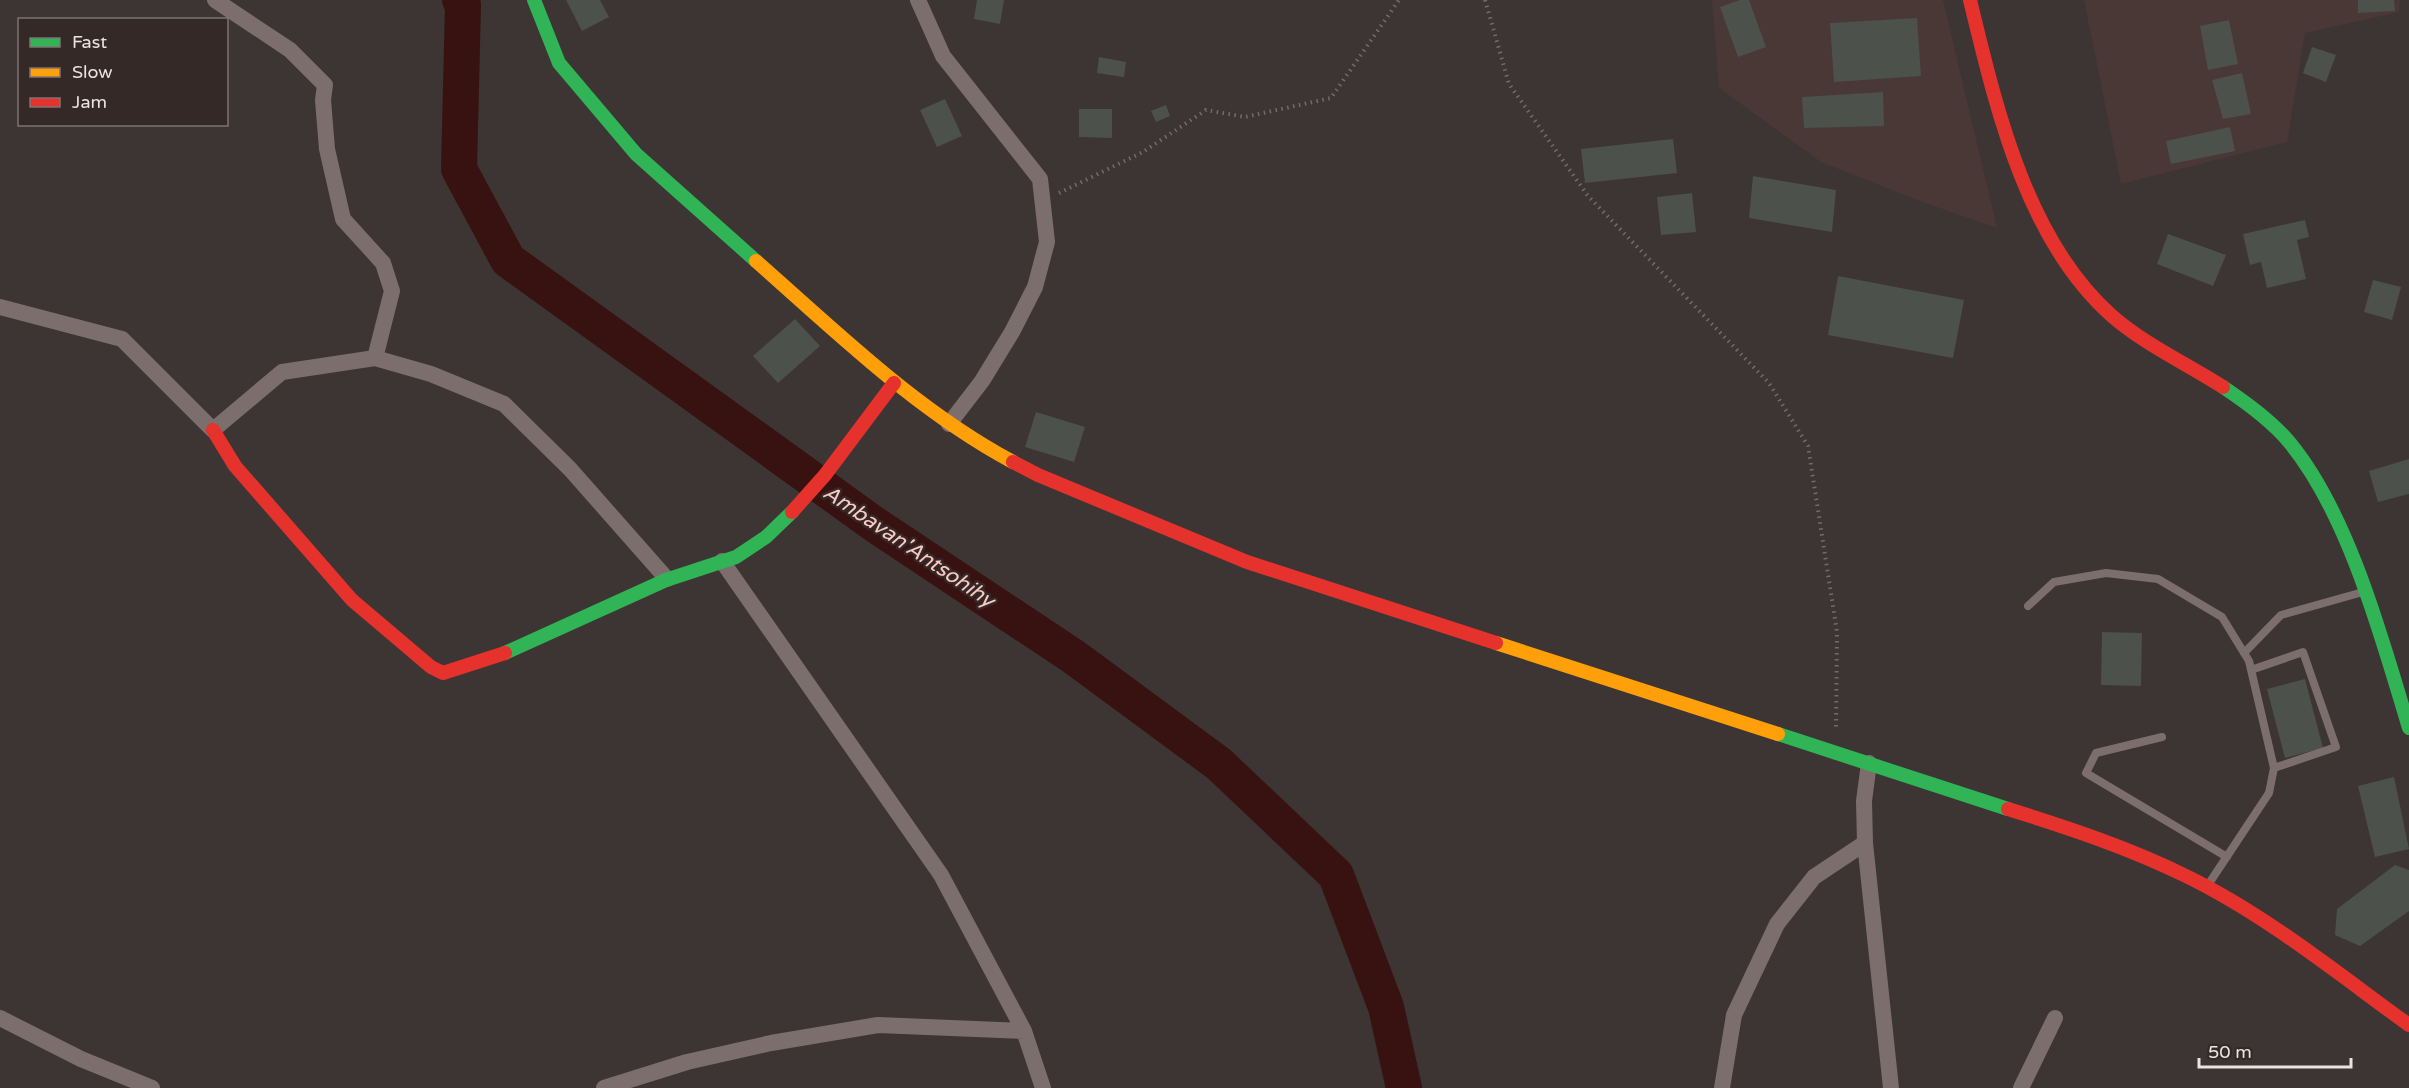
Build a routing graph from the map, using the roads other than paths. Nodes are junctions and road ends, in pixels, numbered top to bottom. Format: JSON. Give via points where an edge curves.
{"nodes":[{"id":1,"x":215,"y":0,"type":"edge"},
{"id":2,"x":534,"y":0,"type":"edge"},
{"id":3,"x":918,"y":0,"type":"edge"},
{"id":4,"x":1970,"y":0,"type":"edge"},
{"id":5,"x":0,"y":307,"type":"edge"},
{"id":6,"x":375,"y":358,"type":"junction"},
{"id":7,"x":894,"y":382,"type":"junction"},
{"id":8,"x":950,"y":424,"type":"junction"},
{"id":9,"x":213,"y":430,"type":"junction"},
{"id":10,"x":722,"y":561,"type":"junction"},
{"id":11,"x":667,"y":579,"type":"junction"},
{"id":12,"x":2363,"y":592,"type":"junction"},
{"id":13,"x":2028,"y":606,"type":"dead end"},
{"id":14,"x":2244,"y":653,"type":"junction"},
{"id":15,"x":2251,"y":670,"type":"junction"},
{"id":16,"x":2409,"y":728,"type":"edge"},
{"id":17,"x":2162,"y":737,"type":"dead end"},
{"id":18,"x":1869,"y":764,"type":"junction"},
{"id":19,"x":2274,"y":768,"type":"junction"},
{"id":20,"x":1865,"y":843,"type":"junction"},
{"id":21,"x":2227,"y":857,"type":"junction"},
{"id":22,"x":2206,"y":888,"type":"junction"},
{"id":23,"x":0,"y":1018,"type":"edge"},
{"id":24,"x":2055,"y":1018,"type":"dead end"},
{"id":25,"x":2409,"y":1025,"type":"edge"},
{"id":26,"x":1024,"y":1031,"type":"junction"},
{"id":27,"x":152,"y":1088,"type":"edge"},
{"id":28,"x":604,"y":1088,"type":"edge"},
{"id":29,"x":1043,"y":1088,"type":"edge"},
{"id":30,"x":1722,"y":1088,"type":"edge"},
{"id":31,"x":1891,"y":1088,"type":"edge"},
{"id":32,"x":2021,"y":1088,"type":"edge"}],
"edges":[{"from":1,"to":6,"type":"street","via":[[291,50],[326,85],[323,100],[327,149],[343,219],[383,263],[392,291]]},
{"from":2,"to":7,"type":"main road","via":[[560,63],[636,154]]},
{"from":3,"to":8,"type":"street","via":[[943,56],[1040,179],[1047,242],[1035,286],[1012,332]]},
{"from":4,"to":12,"type":"main road","via":[[1995,103],[2023,182],[2043,227],[2069,269],[2115,319],[2230,390],[2288,441],[2322,494]]},
{"from":5,"to":9,"type":"street","via":[[122,339]]},
{"from":6,"to":9,"type":"street","via":[[282,372]]},
{"from":6,"to":11,"type":"street","via":[[431,374],[504,404],[570,469]]},
{"from":7,"to":8,"type":"main road"},
{"from":7,"to":10,"type":"main road","via":[[794,510],[742,554]]},
{"from":8,"to":18,"type":"main road","via":[[1038,475],[1247,562]]},
{"from":9,"to":11,"type":"main road","via":[[235,466],[352,600],[443,673],[558,631]]},
{"from":10,"to":11,"type":"main road"},
{"from":10,"to":26,"type":"street","via":[[941,874]]},
{"from":12,"to":14,"type":"lane","via":[[2281,615]]},
{"from":12,"to":16,"type":"main road"},
{"from":13,"to":14,"type":"lane","via":[[2054,582],[2106,573],[2158,579],[2222,617]]},
{"from":14,"to":15,"type":"lane"},
{"from":15,"to":19,"type":"lane"},
{"from":15,"to":19,"type":"lane","via":[[2303,652],[2336,747]]},
{"from":17,"to":21,"type":"lane","via":[[2096,753],[2086,774]]},
{"from":18,"to":20,"type":"street","via":[[1864,801]]},
{"from":18,"to":22,"type":"main road","via":[[2108,841]]},
{"from":19,"to":21,"type":"lane","via":[[2269,793]]},
{"from":20,"to":30,"type":"street","via":[[1814,877],[1777,924],[1734,1015]]},
{"from":20,"to":31,"type":"street"},
{"from":21,"to":22,"type":"lane"},
{"from":22,"to":25,"type":"main road","via":[[2278,930]]},
{"from":23,"to":27,"type":"street","via":[[81,1059]]},
{"from":24,"to":32,"type":"street"},
{"from":26,"to":28,"type":"street","via":[[878,1025],[750,1047]]},
{"from":26,"to":29,"type":"street"}]}
